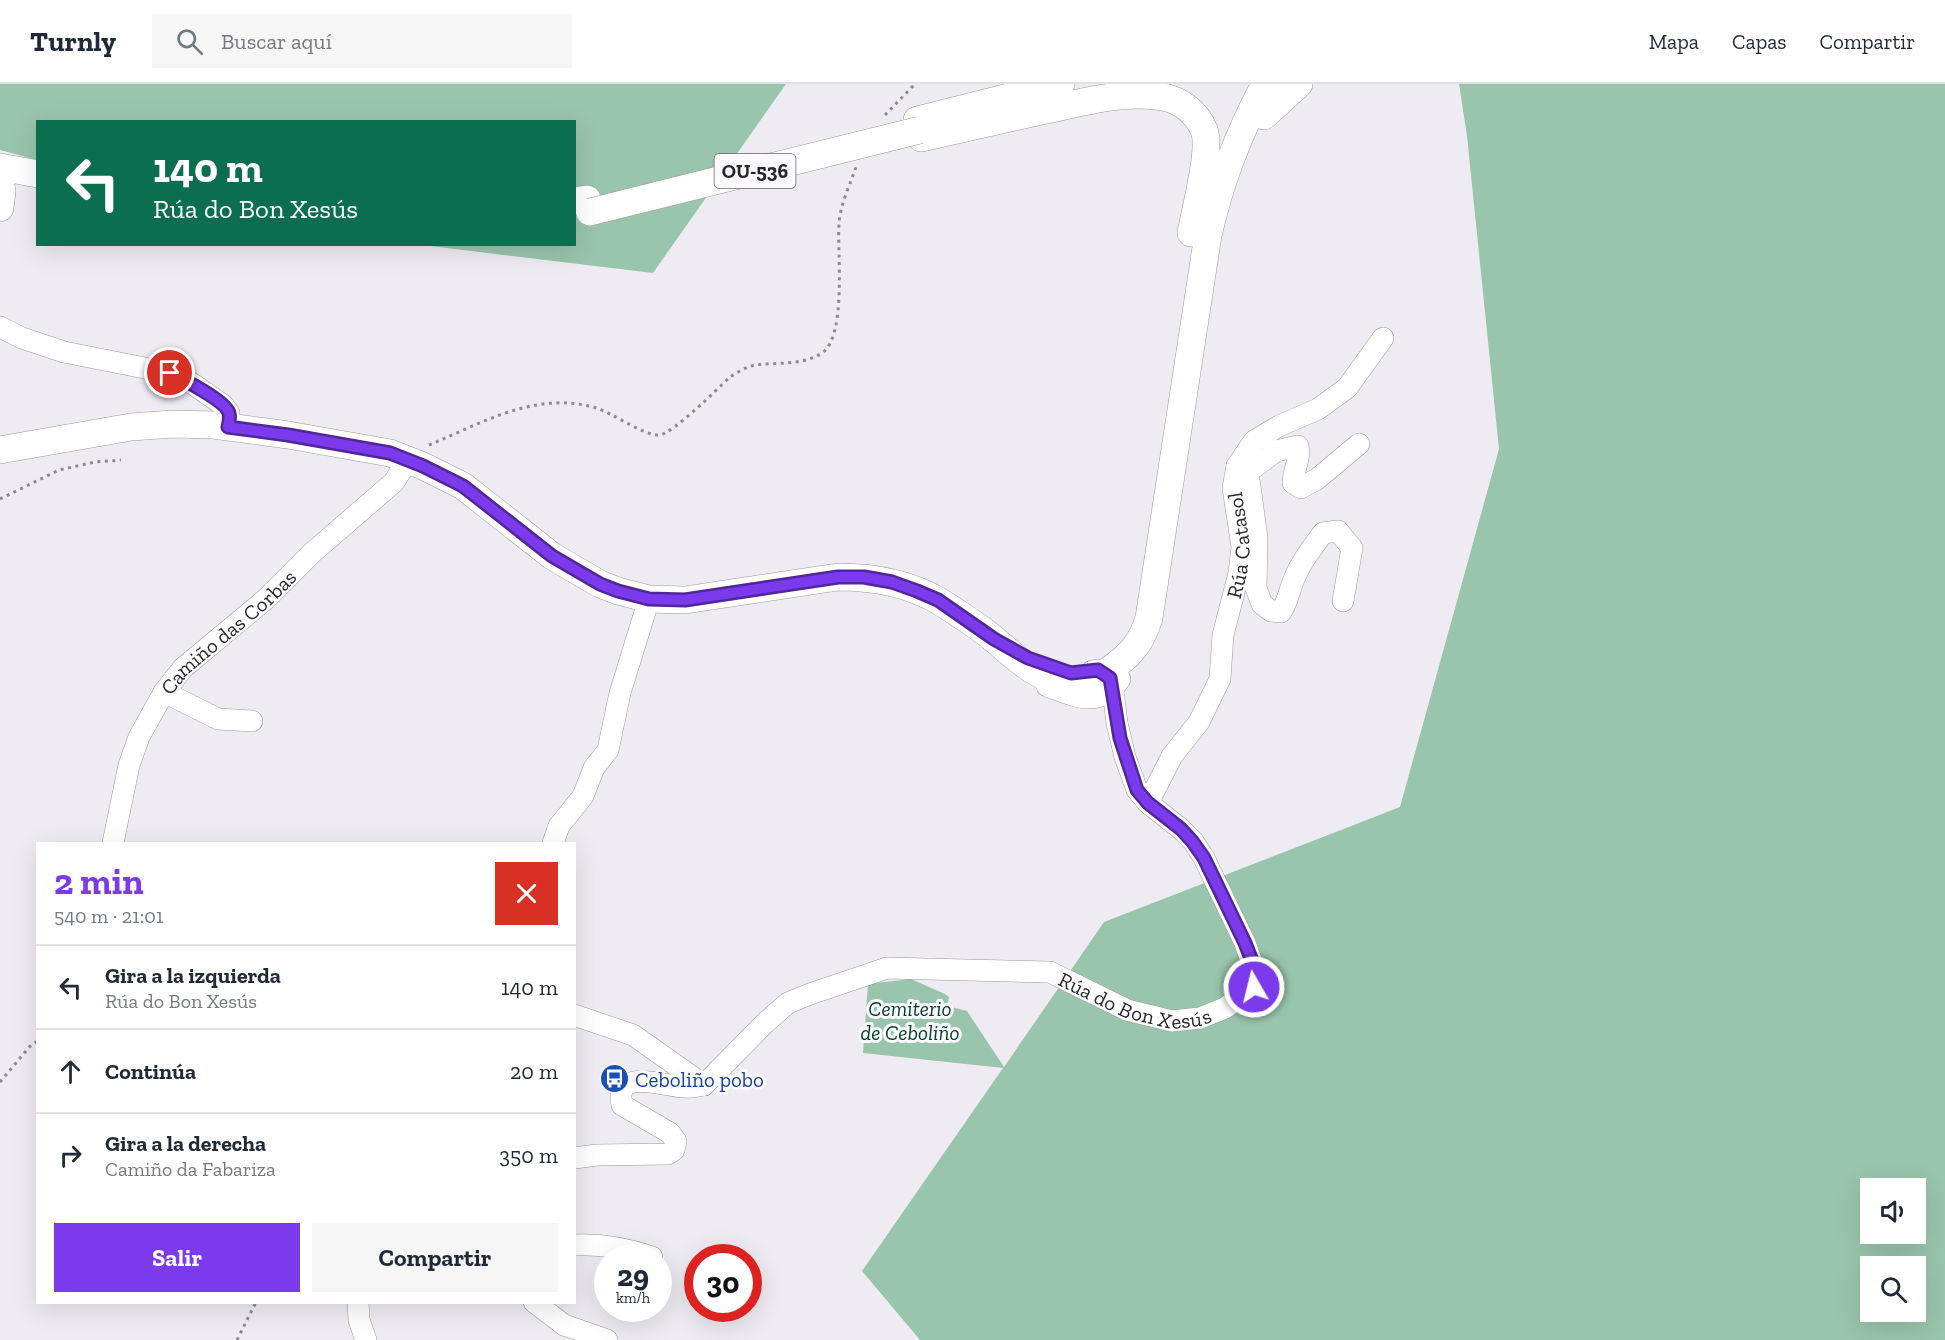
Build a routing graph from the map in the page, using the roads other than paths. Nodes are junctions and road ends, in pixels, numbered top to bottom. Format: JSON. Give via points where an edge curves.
{"nodes":[{"id":1,"x":1061,"y":84,"type":"edge"},
{"id":2,"x":1125,"y":84,"type":"edge"},
{"id":3,"x":1265,"y":84,"type":"edge"},
{"id":4,"x":1285,"y":84,"type":"edge"},
{"id":5,"x":1299,"y":84,"type":"edge"},
{"id":6,"x":1264,"y":116,"type":"junction"},
{"id":7,"x":919,"y":130,"type":"junction"},
{"id":8,"x":0,"y":152,"type":"edge"},
{"id":9,"x":33,"y":165,"type":"edge"},
{"id":10,"x":0,"y":167,"type":"edge"},
{"id":11,"x":1226,"y":168,"type":"junction"},
{"id":12,"x":0,"y":179,"type":"edge"},
{"id":13,"x":582,"y":207,"type":"edge"},
{"id":14,"x":0,"y":208,"type":"edge"},
{"id":15,"x":0,"y":327,"type":"edge"},
{"id":16,"x":1383,"y":338,"type":"dead end"},
{"id":17,"x":1188,"y":363,"type":"junction"},
{"id":18,"x":228,"y":427,"type":"junction"},
{"id":19,"x":1359,"y":444,"type":"dead end"},
{"id":20,"x":0,"y":450,"type":"edge"},
{"id":21,"x":408,"y":460,"type":"junction"},
{"id":22,"x":1243,"y":469,"type":"junction"},
{"id":23,"x":649,"y":599,"type":"junction"},
{"id":24,"x":1343,"y":601,"type":"dead end"},
{"id":25,"x":994,"y":639,"type":"junction"},
{"id":26,"x":1130,"y":644,"type":"junction"},
{"id":27,"x":1086,"y":680,"type":"junction"},
{"id":28,"x":164,"y":692,"type":"junction"},
{"id":29,"x":252,"y":721,"type":"dead end"},
{"id":30,"x":1125,"y":757,"type":"junction"},
{"id":31,"x":1148,"y":803,"type":"junction"},
{"id":32,"x":113,"y":842,"type":"edge"},
{"id":33,"x":553,"y":842,"type":"edge"},
{"id":34,"x":576,"y":1016,"type":"edge"},
{"id":35,"x":704,"y":1085,"type":"junction"},
{"id":36,"x":576,"y":1158,"type":"edge"},
{"id":37,"x":594,"y":1244,"type":"edge"},
{"id":38,"x":576,"y":1245,"type":"edge"},
{"id":39,"x":358,"y":1304,"type":"edge"},
{"id":40,"x":537,"y":1304,"type":"edge"},
{"id":41,"x":366,"y":1340,"type":"edge"},
{"id":42,"x":607,"y":1340,"type":"edge"}],
"edges":[{"from":1,"to":7,"type":"main road","number":"OU-536"},
{"from":2,"to":7,"type":"main road","number":"OU-536"},
{"from":3,"to":11,"type":"main road"},
{"from":4,"to":6,"type":"main road"},
{"from":5,"to":6,"type":"main road"},
{"from":6,"to":11,"type":"main road"},
{"from":7,"to":13,"type":"main road","number":"OU-536"},
{"from":7,"to":13,"type":"main road","number":"OU-536","bridge":true,"via":[[871,150],[808,158]]},
{"from":7,"to":17,"type":"main road","via":[[1132,95],[1164,97],[1188,108],[1204,129],[1207,141],[1186,269]]},
{"from":8,"to":9,"type":"main road"},
{"from":9,"to":10,"type":"main road"},
{"from":11,"to":17,"type":"main road","via":[[1208,235]]},
{"from":12,"to":14,"type":"main road"},
{"from":15,"to":18,"type":"street","via":[[64,352],[170,373],[223,405],[229,413]]},
{"from":16,"to":22,"type":"street","name":"Rúa Catasol","via":[[1347,388],[1318,409],[1254,441]]},
{"from":17,"to":26,"type":"main road","via":[[1156,567]]},
{"from":18,"to":20,"type":"main road","via":[[131,427]]},
{"from":18,"to":21,"type":"main road","via":[[390,453]]},
{"from":19,"to":22,"type":"street","via":[[1301,488],[1293,483],[1298,446],[1276,451]]},
{"from":21,"to":23,"type":"main road","via":[[463,486],[552,556],[600,584]]},
{"from":21,"to":28,"type":"street","name":"Camiño das Corbas","via":[[394,482],[266,599],[183,668]]},
{"from":22,"to":24,"type":"street","via":[[1257,538],[1256,588],[1262,604],[1281,612],[1307,554],[1323,533],[1338,531],[1352,548]]},
{"from":22,"to":31,"type":"street","name":"Rúa Catasol","via":[[1233,488],[1242,548],[1223,635],[1220,679],[1199,722],[1172,756]]},
{"from":23,"to":25,"type":"main road","via":[[685,600],[838,577],[864,577],[892,582],[938,600]]},
{"from":23,"to":33,"type":"street","via":[[620,693],[608,750],[594,768],[583,796],[559,826]]},
{"from":25,"to":27,"type":"main road","via":[[1028,658]]},
{"from":25,"to":27,"type":"main road","via":[[1023,664],[1052,679]]},
{"from":26,"to":27,"type":"main road","via":[[1126,659]]},
{"from":26,"to":27,"type":"main road","via":[[1097,662],[1071,668]]},
{"from":27,"to":30,"type":"street","name":"Rúa do Bon Xesús"},
{"from":27,"to":30,"type":"street","name":"Rúa do Bon Xesús","via":[[1114,712]]},
{"from":28,"to":29,"type":"street","via":[[218,719]]},
{"from":28,"to":32,"type":"street","name":"Camiño das Corbas","via":[[139,736],[129,765]]},
{"from":30,"to":31,"type":"street","name":"Rúa do Bon Xesús","via":[[1137,790]]},
{"from":31,"to":35,"type":"street","name":"Rúa do Bon Xesús","via":[[1181,829],[1204,858],[1254,966],[1254,987],[1225,1008],[1200,1018],[1172,1021],[1127,1010],[1050,972],[887,968],[788,1004]]},
{"from":34,"to":35,"type":"street","via":[[633,1035]]},
{"from":35,"to":36,"type":"street","via":[[686,1088],[640,1081],[628,1083],[623,1089],[622,1105],[670,1133],[676,1141],[674,1150],[668,1154]]},
{"from":37,"to":38,"type":"street"},
{"from":39,"to":41,"type":"street"},
{"from":40,"to":42,"type":"street","via":[[564,1324]]}]}
